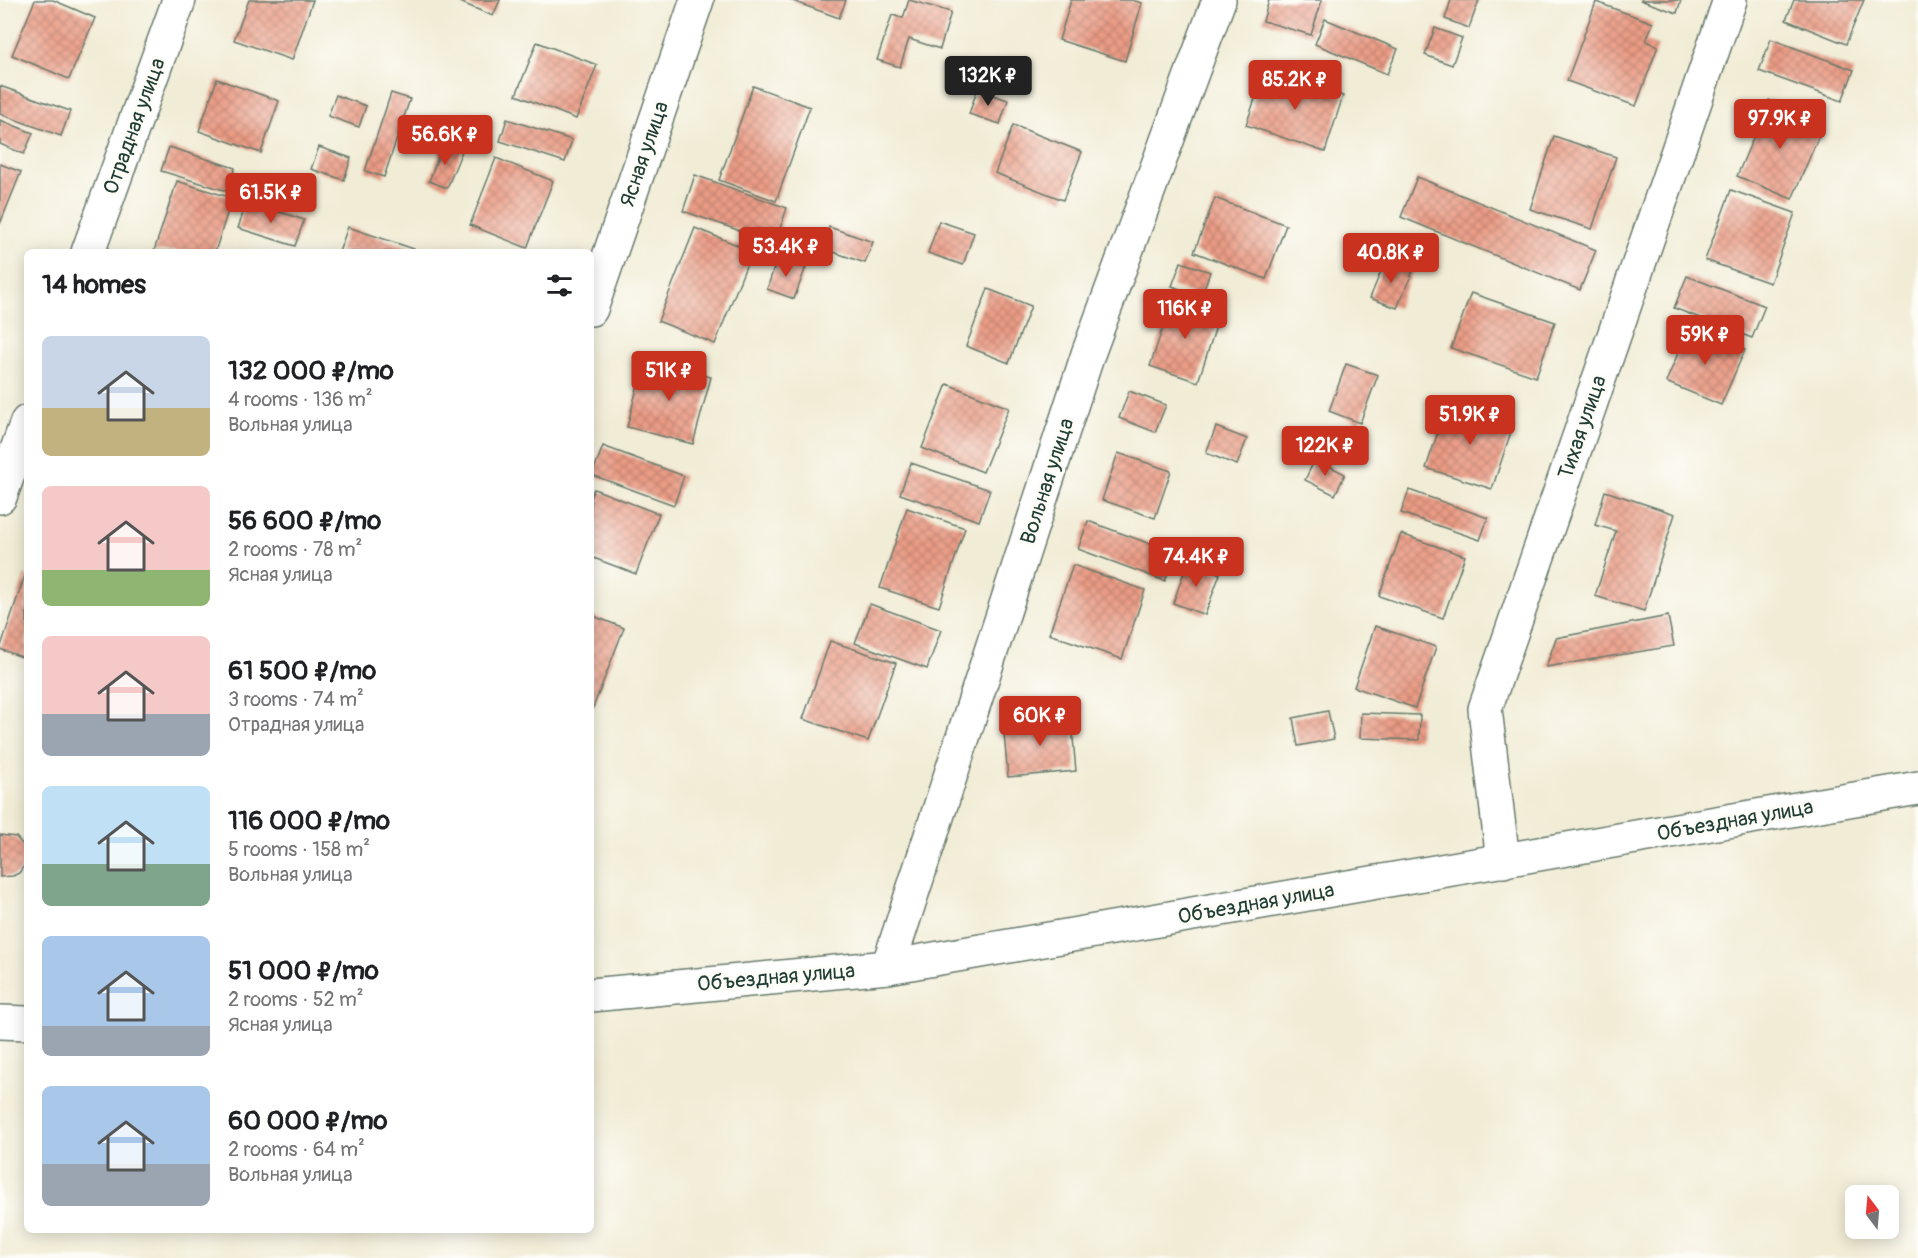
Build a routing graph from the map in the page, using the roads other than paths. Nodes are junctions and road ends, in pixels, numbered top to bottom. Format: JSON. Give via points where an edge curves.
{"nodes":[{"id":1,"x":179,"y":0,"type":"edge"},
{"id":2,"x":697,"y":0,"type":"edge"},
{"id":3,"x":1219,"y":0,"type":"edge"},
{"id":4,"x":1730,"y":0,"type":"edge"},
{"id":5,"x":89,"y":249,"type":"edge"},
{"id":6,"x":594,"y":300,"type":"edge"},
{"id":7,"x":24,"y":430,"type":"edge"},
{"id":8,"x":0,"y":497,"type":"edge"},
{"id":9,"x":1918,"y":788,"type":"edge"},
{"id":10,"x":1503,"y":861,"type":"junction"},
{"id":11,"x":888,"y":967,"type":"junction"},
{"id":12,"x":594,"y":995,"type":"edge"},
{"id":13,"x":0,"y":1022,"type":"edge"},
{"id":14,"x":24,"y":1023,"type":"edge"}],
"edges":[{"from":1,"to":5,"type":"street","name":"Отрадная улица"},
{"from":2,"to":6,"type":"street","name":"Ясная улица"},
{"from":3,"to":11,"type":"street","name":"Вольная улица","via":[[1088,354]]},
{"from":4,"to":10,"type":"street","name":"Тихая улица","via":[[1485,709]]},
{"from":7,"to":8,"type":"street"},
{"from":9,"to":10,"type":"street","name":"Объездная улица"},
{"from":10,"to":11,"type":"street","name":"Объездная улица"},
{"from":11,"to":12,"type":"street","name":"Объездная улица"},
{"from":13,"to":14,"type":"street"}]}
